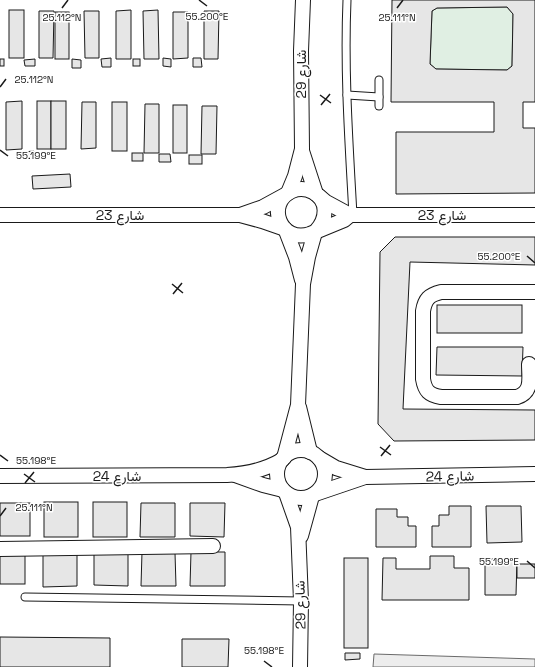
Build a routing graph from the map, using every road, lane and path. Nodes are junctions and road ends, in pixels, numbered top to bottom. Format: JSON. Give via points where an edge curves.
{"nodes":[{"id":1,"x":302,"y":0,"type":"edge"},
{"id":2,"x":347,"y":0,"type":"edge"},
{"id":3,"x":379,"y":80,"type":"dead end"},
{"id":4,"x":347,"y":95,"type":"junction"},
{"id":5,"x":379,"y":97,"type":"junction"},
{"id":6,"x":379,"y":106,"type":"dead end"},
{"id":7,"x":302,"y":149,"type":"junction"},
{"id":8,"x":287,"y":194,"type":"junction"},
{"id":9,"x":317,"y":195,"type":"junction"},
{"id":10,"x":0,"y":215,"type":"edge"},
{"id":11,"x":352,"y":215,"type":"junction"},
{"id":12,"x":535,"y":215,"type":"edge"},
{"id":13,"x":240,"y":216,"type":"junction"},
{"id":14,"x":285,"y":230,"type":"junction"},
{"id":15,"x":315,"y":232,"type":"junction"},
{"id":16,"x":303,"y":284,"type":"junction"},
{"id":17,"x":535,"y":292,"type":"edge"},
{"id":18,"x":529,"y":364,"type":"dead end"},
{"id":19,"x":298,"y":405,"type":"junction"},
{"id":20,"x":315,"y":455,"type":"junction"},
{"id":21,"x":283,"y":459,"type":"junction"},
{"id":22,"x":235,"y":474,"type":"junction"},
{"id":23,"x":535,"y":474,"type":"edge"},
{"id":24,"x":0,"y":476,"type":"edge"},
{"id":25,"x":365,"y":478,"type":"junction"},
{"id":26,"x":284,"y":492,"type":"junction"},
{"id":27,"x":314,"y":495,"type":"junction"},
{"id":28,"x":299,"y":544,"type":"junction"},
{"id":29,"x":213,"y":546,"type":"dead end"},
{"id":30,"x":0,"y":549,"type":"edge"},
{"id":31,"x":25,"y":597,"type":"dead end"},
{"id":32,"x":301,"y":601,"type":"junction"},
{"id":33,"x":300,"y":667,"type":"edge"}],
"edges":[{"from":1,"to":7,"type":"street","name":"شارع 29"},
{"from":2,"to":4,"type":"lane"},
{"from":3,"to":5,"type":"lane"},
{"from":4,"to":5,"type":"lane"},
{"from":4,"to":11,"type":"lane"},
{"from":5,"to":6,"type":"lane"},
{"from":7,"to":8,"type":"street","name":"شارع 29","via":[[297,172]]},
{"from":7,"to":9,"type":"street","name":"شارع 29"},
{"from":8,"to":9,"type":"street","via":[[302,189]]},
{"from":8,"to":13,"type":"street","name":"شارع 23"},
{"from":8,"to":14,"type":"street","via":[[278,212]]},
{"from":9,"to":11,"type":"street","name":"شارع 23"},
{"from":9,"to":15,"type":"street","via":[[325,208],[325,214],[324,221]]},
{"from":10,"to":13,"type":"street","name":"شارع 23"},
{"from":11,"to":12,"type":"street","name":"شارع 23"},
{"from":11,"to":15,"type":"street","name":"شارع 23"},
{"from":13,"to":14,"type":"street","name":"شارع 23"},
{"from":14,"to":15,"type":"street","via":[[300,236]]},
{"from":14,"to":16,"type":"street"},
{"from":15,"to":16,"type":"street"},
{"from":16,"to":19,"type":"street"},
{"from":17,"to":18,"type":"street","via":[[441,292],[428,298],[423,311],[422,379],[428,392],[434,396],[522,395],[529,388]]},
{"from":19,"to":20,"type":"street"},
{"from":19,"to":21,"type":"street"},
{"from":20,"to":21,"type":"street","via":[[305,450],[290,453]]},
{"from":20,"to":25,"type":"street","name":"شارع 24","via":[[341,470]]},
{"from":20,"to":27,"type":"street","via":[[323,462],[325,480]]},
{"from":21,"to":22,"type":"street","name":"شارع 24","via":[[255,471]]},
{"from":21,"to":26,"type":"street","via":[[279,465],[277,478]]},
{"from":22,"to":24,"type":"street","name":"شارع 24"},
{"from":22,"to":26,"type":"street","name":"شارع 24"},
{"from":23,"to":25,"type":"street","name":"شارع 24"},
{"from":25,"to":27,"type":"street","name":"شارع 24"},
{"from":26,"to":27,"type":"street","via":[[302,499]]},
{"from":26,"to":28,"type":"street","name":"شارع 29","via":[[298,527]]},
{"from":27,"to":28,"type":"street","name":"شارع 29"},
{"from":28,"to":32,"type":"street","name":"شارع 29"},
{"from":29,"to":30,"type":"street"},
{"from":31,"to":32,"type":"lane"},
{"from":32,"to":33,"type":"street","name":"شارع 29"}]}
